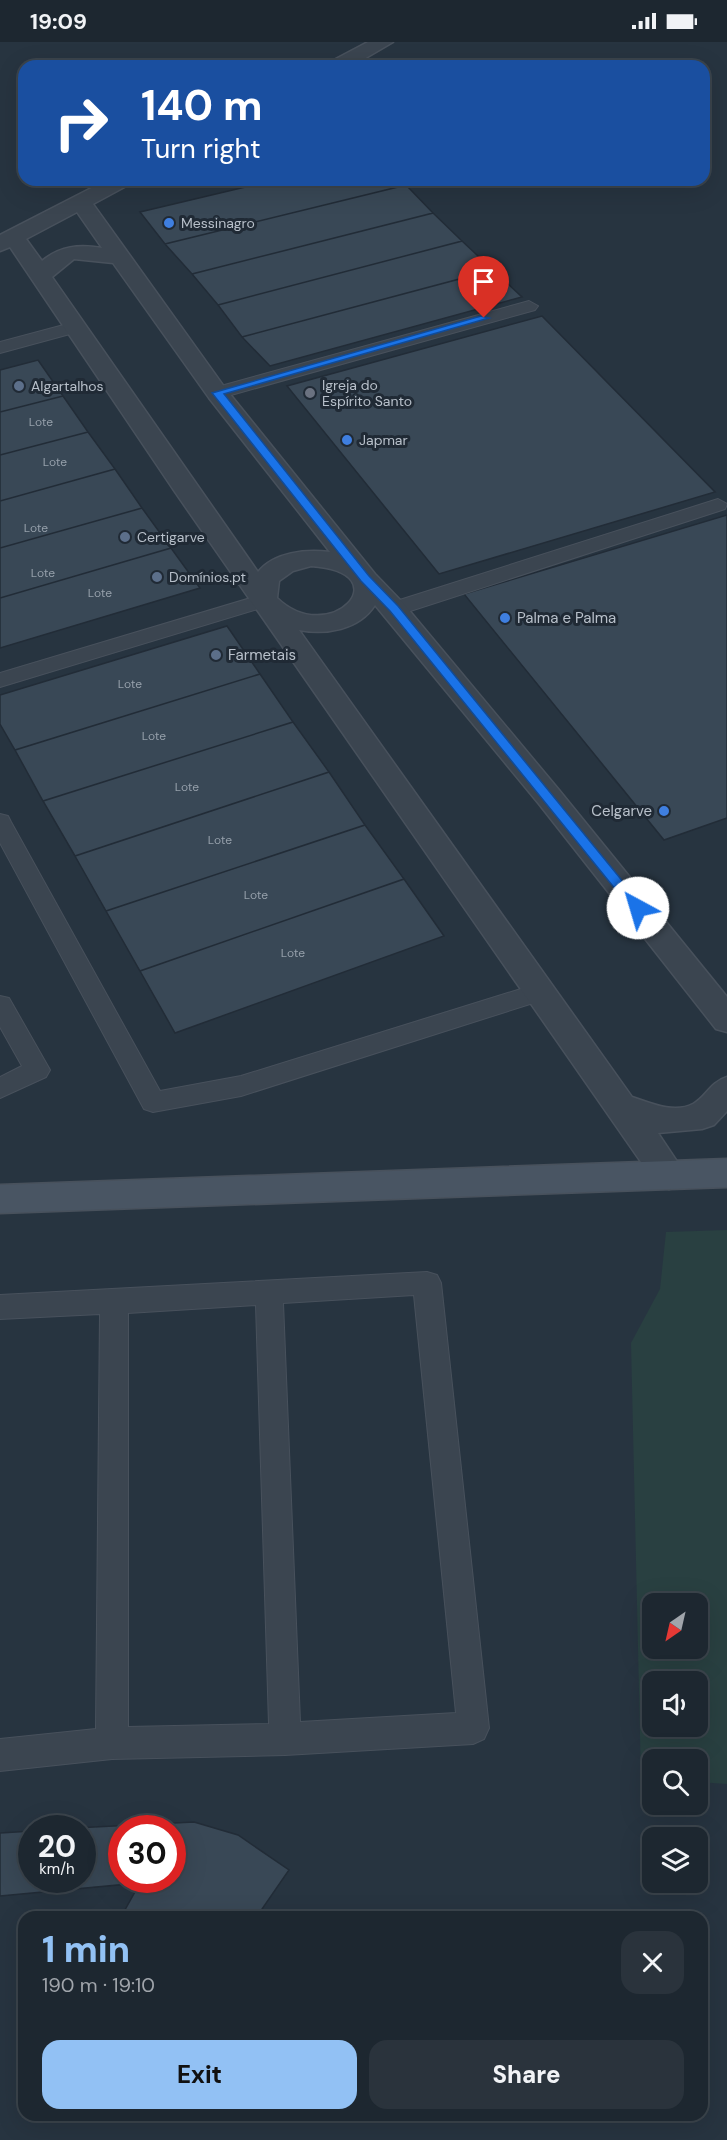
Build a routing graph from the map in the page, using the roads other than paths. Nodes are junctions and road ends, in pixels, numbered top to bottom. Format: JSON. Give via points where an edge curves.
{"nodes":[{"id":1,"x":383,"y":42,"type":"edge"},
{"id":2,"x":349,"y":60,"type":"edge"},
{"id":3,"x":112,"y":186,"type":"edge"},
{"id":4,"x":81,"y":203,"type":"junction"},
{"id":5,"x":7,"y":241,"type":"edge"},
{"id":6,"x":120,"y":258,"type":"junction"},
{"id":7,"x":40,"y":276,"type":"junction"},
{"id":8,"x":529,"y":306,"type":"dead end"},
{"id":9,"x":75,"y":327,"type":"junction"},
{"id":10,"x":0,"y":348,"type":"edge"},
{"id":11,"x":217,"y":393,"type":"junction"},
{"id":12,"x":718,"y":505,"type":"dead end"},
{"id":13,"x":365,"y":579,"type":"junction"},
{"id":14,"x":264,"y":600,"type":"junction"},
{"id":15,"x":394,"y":609,"type":"junction"},
{"id":16,"x":0,"y":680,"type":"edge"},
{"id":17,"x":0,"y":822,"type":"edge"},
{"id":18,"x":540,"y":992,"type":"junction"},
{"id":19,"x":0,"y":1005,"type":"edge"},
{"id":20,"x":727,"y":1020,"type":"edge"},
{"id":21,"x":0,"y":1088,"type":"edge"},
{"id":22,"x":727,"y":1090,"type":"edge"},
{"id":23,"x":621,"y":1106,"type":"junction"},
{"id":24,"x":727,"y":1173,"type":"edge"},
{"id":25,"x":669,"y":1175,"type":"junction"},
{"id":26,"x":0,"y":1199,"type":"edge"},
{"id":27,"x":269,"y":1291,"type":"junction"},
{"id":28,"x":114,"y":1302,"type":"junction"},
{"id":29,"x":0,"y":1306,"type":"edge"},
{"id":30,"x":285,"y":1739,"type":"junction"},
{"id":31,"x":112,"y":1743,"type":"junction"},
{"id":32,"x":0,"y":1755,"type":"edge"}],
"edges":[{"from":1,"to":2,"type":"street"},
{"from":3,"to":4,"type":"street"},
{"from":4,"to":5,"type":"street"},
{"from":4,"to":6,"type":"street"},
{"from":5,"to":7,"type":"street"},
{"from":6,"to":7,"type":"street","via":[[89,252],[63,253]]},
{"from":6,"to":11,"type":"street"},
{"from":7,"to":9,"type":"street"},
{"from":8,"to":11,"type":"lane"},
{"from":9,"to":10,"type":"lane"},
{"from":9,"to":14,"type":"street"},
{"from":11,"to":13,"type":"street"},
{"from":12,"to":15,"type":"lane"},
{"from":13,"to":14,"type":"street","via":[[342,562],[293,560],[272,571],[264,582]]},
{"from":13,"to":14,"type":"street","via":[[367,597],[360,608],[326,623],[286,618]]},
{"from":13,"to":15,"type":"street"},
{"from":14,"to":16,"type":"lane"},
{"from":14,"to":18,"type":"street"},
{"from":15,"to":20,"type":"street"},
{"from":17,"to":18,"type":"lane","via":[[153,1102],[241,1086]]},
{"from":18,"to":23,"type":"street"},
{"from":19,"to":21,"type":"lane","via":[[37,1070]]},
{"from":22,"to":23,"type":"street","via":[[702,1116],[662,1121]]},
{"from":23,"to":25,"type":"street"},
{"from":24,"to":25,"type":"street"},
{"from":25,"to":26,"type":"street"},
{"from":27,"to":28,"type":"lane"},
{"from":27,"to":30,"type":"lane"},
{"from":27,"to":30,"type":"lane","via":[[427,1283],[473,1728]]},
{"from":28,"to":29,"type":"lane"},
{"from":28,"to":31,"type":"lane"},
{"from":30,"to":31,"type":"lane"},
{"from":31,"to":32,"type":"lane"}]}
